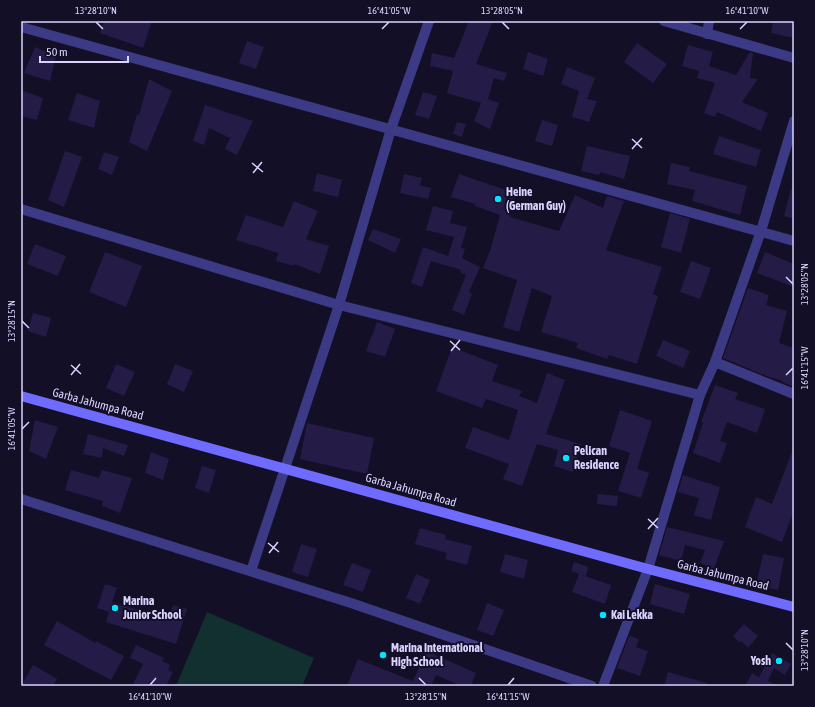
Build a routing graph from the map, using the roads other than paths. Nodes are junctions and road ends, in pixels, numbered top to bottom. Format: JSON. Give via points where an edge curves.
{"nodes":[{"id":1,"x":428,"y":21,"type":"edge"},
{"id":2,"x":664,"y":21,"type":"edge"},
{"id":3,"x":709,"y":21,"type":"edge"},
{"id":4,"x":22,"y":27,"type":"edge"},
{"id":5,"x":707,"y":34,"type":"junction"},
{"id":6,"x":794,"y":58,"type":"edge"},
{"id":7,"x":794,"y":121,"type":"edge"},
{"id":8,"x":391,"y":129,"type":"junction"},
{"id":9,"x":21,"y":209,"type":"edge"},
{"id":10,"x":761,"y":231,"type":"junction"},
{"id":11,"x":794,"y":241,"type":"edge"},
{"id":12,"x":339,"y":305,"type":"junction"},
{"id":13,"x":715,"y":362,"type":"junction"},
{"id":14,"x":794,"y":394,"type":"edge"},
{"id":15,"x":700,"y":395,"type":"junction"},
{"id":16,"x":21,"y":396,"type":"edge"},
{"id":17,"x":285,"y":468,"type":"junction"},
{"id":18,"x":21,"y":500,"type":"edge"},
{"id":19,"x":648,"y":569,"type":"junction"},
{"id":20,"x":251,"y":571,"type":"junction"},
{"id":21,"x":794,"y":607,"type":"edge"},
{"id":22,"x":592,"y":686,"type":"edge"},
{"id":23,"x":603,"y":686,"type":"edge"}],
"edges":[{"from":1,"to":8,"type":"street"},
{"from":2,"to":5,"type":"street"},
{"from":3,"to":5,"type":"street"},
{"from":4,"to":8,"type":"street"},
{"from":5,"to":6,"type":"street"},
{"from":7,"to":10,"type":"street"},
{"from":8,"to":10,"type":"street"},
{"from":8,"to":12,"type":"street"},
{"from":9,"to":12,"type":"street"},
{"from":10,"to":11,"type":"street"},
{"from":10,"to":13,"type":"street"},
{"from":12,"to":15,"type":"street"},
{"from":12,"to":17,"type":"street"},
{"from":13,"to":14,"type":"street"},
{"from":13,"to":15,"type":"street"},
{"from":15,"to":19,"type":"street"},
{"from":16,"to":17,"type":"street","name":"Garba Jahumpa Road"},
{"from":17,"to":19,"type":"street","name":"Garba Jahumpa Road"},
{"from":17,"to":20,"type":"street"},
{"from":18,"to":20,"type":"street"},
{"from":19,"to":21,"type":"street","name":"Garba Jahumpa Road"},
{"from":19,"to":23,"type":"street"},
{"from":20,"to":22,"type":"street"}]}
